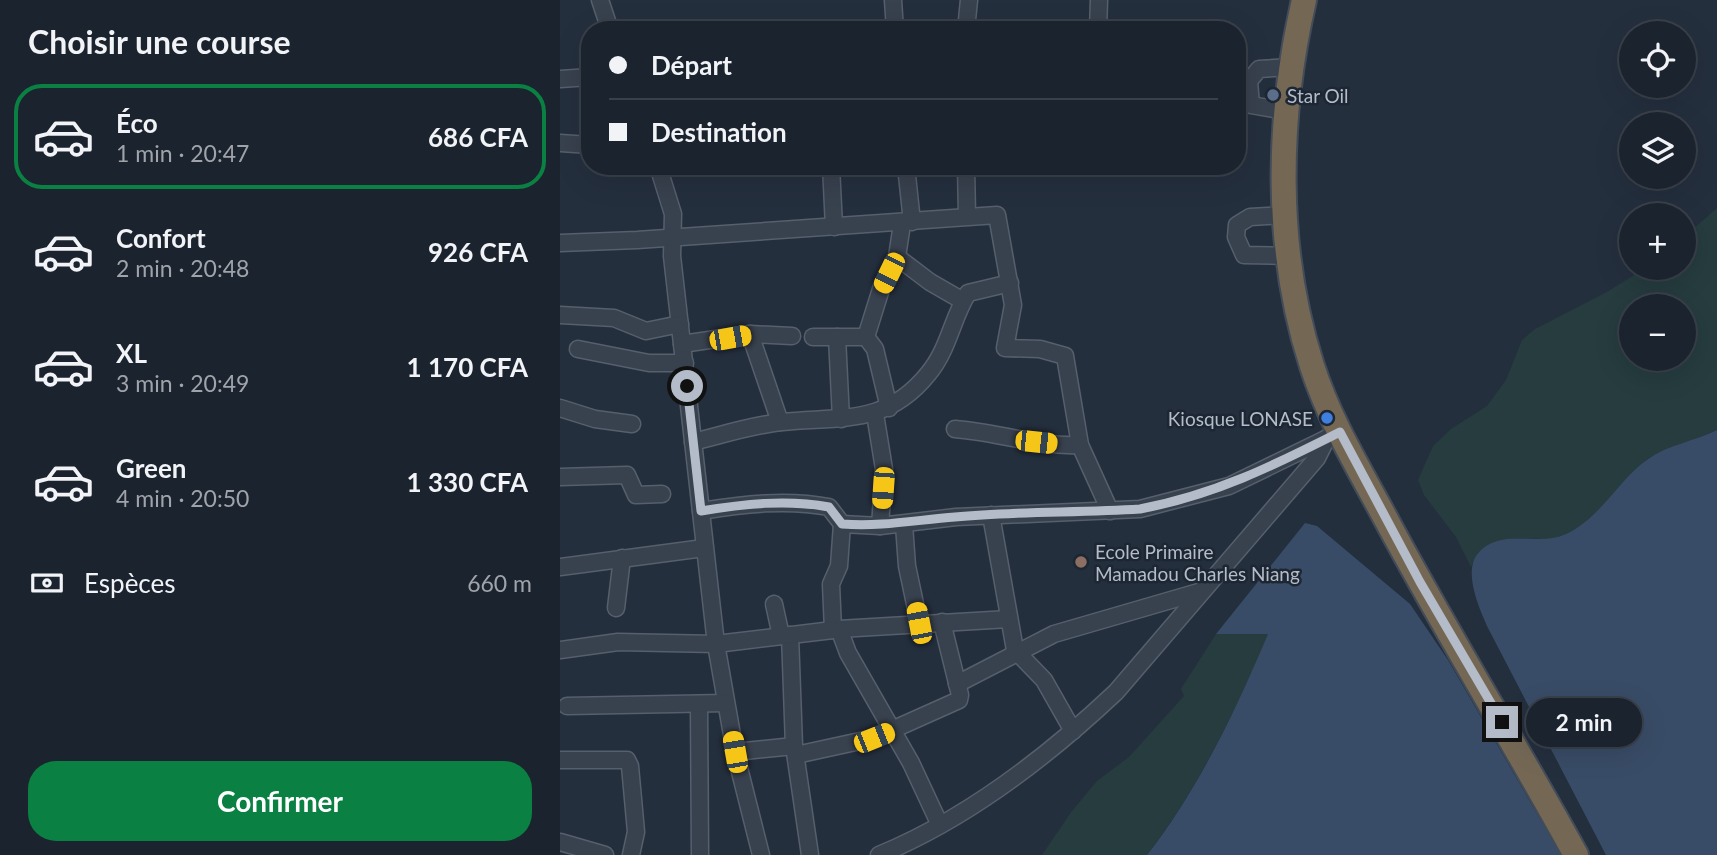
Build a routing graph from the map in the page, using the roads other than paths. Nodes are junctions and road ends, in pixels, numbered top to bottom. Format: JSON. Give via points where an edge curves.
{"nodes":[{"id":1,"x":600,"y":0,"type":"edge"},
{"id":2,"x":893,"y":0,"type":"edge"},
{"id":3,"x":969,"y":0,"type":"edge"},
{"id":4,"x":1099,"y":0,"type":"edge"},
{"id":5,"x":1304,"y":0,"type":"edge"},
{"id":6,"x":607,"y":21,"type":"edge"},
{"id":7,"x":894,"y":21,"type":"edge"},
{"id":8,"x":967,"y":21,"type":"edge"},
{"id":9,"x":1098,"y":21,"type":"edge"},
{"id":10,"x":1291,"y":66,"type":"junction"},
{"id":11,"x":581,"y":78,"type":"edge"},
{"id":12,"x":560,"y":79,"type":"edge"},
{"id":13,"x":1284,"y":111,"type":"junction"},
{"id":14,"x":560,"y":143,"type":"edge"},
{"id":15,"x":581,"y":144,"type":"edge"},
{"id":16,"x":661,"y":175,"type":"edge"},
{"id":17,"x":831,"y":175,"type":"edge"},
{"id":18,"x":906,"y":175,"type":"edge"},
{"id":19,"x":966,"y":175,"type":"edge"},
{"id":20,"x":1287,"y":215,"type":"junction"},
{"id":21,"x":967,"y":216,"type":"junction"},
{"id":22,"x":907,"y":223,"type":"junction"},
{"id":23,"x":834,"y":227,"type":"junction"},
{"id":24,"x":671,"y":238,"type":"junction"},
{"id":25,"x":560,"y":243,"type":"edge"},
{"id":26,"x":1290,"y":256,"type":"junction"},
{"id":27,"x":897,"y":257,"type":"junction"},
{"id":28,"x":1010,"y":283,"type":"junction"},
{"id":29,"x":963,"y":301,"type":"junction"},
{"id":30,"x":560,"y":315,"type":"edge"},
{"id":31,"x":680,"y":324,"type":"junction"},
{"id":32,"x":750,"y":334,"type":"junction"},
{"id":33,"x":792,"y":336,"type":"dead end"},
{"id":34,"x":813,"y":337,"type":"dead end"},
{"id":35,"x":837,"y":337,"type":"junction"},
{"id":36,"x":866,"y":337,"type":"junction"},
{"id":37,"x":682,"y":344,"type":"junction"},
{"id":38,"x":578,"y":349,"type":"dead end"},
{"id":39,"x":685,"y":363,"type":"junction"},
{"id":40,"x":560,"y":408,"type":"edge"},
{"id":41,"x":882,"y":411,"type":"junction"},
{"id":42,"x":841,"y":419,"type":"junction"},
{"id":43,"x":780,"y":422,"type":"junction"},
{"id":44,"x":632,"y":424,"type":"dead end"},
{"id":45,"x":955,"y":429,"type":"dead end"},
{"id":46,"x":1333,"y":435,"type":"junction"},
{"id":47,"x":693,"y":442,"type":"junction"},
{"id":48,"x":1080,"y":444,"type":"junction"},
{"id":49,"x":560,"y":477,"type":"edge"},
{"id":50,"x":662,"y":494,"type":"dead end"},
{"id":51,"x":701,"y":511,"type":"junction"},
{"id":52,"x":1110,"y":511,"type":"junction"},
{"id":53,"x":991,"y":515,"type":"junction"},
{"id":54,"x":842,"y":524,"type":"junction"},
{"id":55,"x":904,"y":525,"type":"junction"},
{"id":56,"x":880,"y":526,"type":"junction"},
{"id":57,"x":704,"y":548,"type":"junction"},
{"id":58,"x":622,"y":558,"type":"junction"},
{"id":59,"x":560,"y":567,"type":"edge"},
{"id":60,"x":1204,"y":590,"type":"junction"},
{"id":61,"x":774,"y":604,"type":"dead end"},
{"id":62,"x":615,"y":608,"type":"dead end"},
{"id":63,"x":1009,"y":619,"type":"junction"},
{"id":64,"x":942,"y":622,"type":"junction"},
{"id":65,"x":919,"y":623,"type":"junction"},
{"id":66,"x":836,"y":629,"type":"junction"},
{"id":67,"x":785,"y":636,"type":"junction"},
{"id":68,"x":716,"y":644,"type":"junction"},
{"id":69,"x":560,"y":650,"type":"edge"},
{"id":70,"x":1018,"y":654,"type":"junction"},
{"id":71,"x":957,"y":684,"type":"junction"},
{"id":72,"x":726,"y":703,"type":"junction"},
{"id":73,"x":699,"y":704,"type":"junction"},
{"id":74,"x":567,"y":706,"type":"dead end"},
{"id":75,"x":1073,"y":731,"type":"junction"},
{"id":76,"x":891,"y":732,"type":"junction"},
{"id":77,"x":795,"y":750,"type":"junction"},
{"id":78,"x":735,"y":752,"type":"junction"},
{"id":79,"x":560,"y":760,"type":"edge"},
{"id":80,"x":940,"y":823,"type":"junction"},
{"id":81,"x":560,"y":842,"type":"edge"},
{"id":82,"x":605,"y":855,"type":"edge"},
{"id":83,"x":631,"y":855,"type":"edge"},
{"id":84,"x":700,"y":855,"type":"edge"},
{"id":85,"x":761,"y":855,"type":"edge"},
{"id":86,"x":810,"y":855,"type":"edge"},
{"id":87,"x":879,"y":855,"type":"edge"},
{"id":88,"x":1576,"y":855,"type":"edge"}],
"edges":[{"from":1,"to":6,"type":"street"},
{"from":2,"to":7,"type":"street"},
{"from":3,"to":8,"type":"street"},
{"from":4,"to":9,"type":"street"},
{"from":5,"to":10,"type":"highway"},
{"from":10,"to":13,"type":"highway"},
{"from":10,"to":13,"type":"street","via":[[1259,69],[1249,81],[1251,106]]},
{"from":11,"to":12,"type":"street"},
{"from":13,"to":20,"type":"highway"},
{"from":14,"to":15,"type":"street"},
{"from":16,"to":24,"type":"street","via":[[673,214]]},
{"from":17,"to":23,"type":"street"},
{"from":18,"to":22,"type":"street"},
{"from":19,"to":21,"type":"street"},
{"from":20,"to":26,"type":"highway"},
{"from":20,"to":26,"type":"street","via":[[1250,217],[1237,225],[1236,237],[1244,255]]},
{"from":21,"to":22,"type":"street"},
{"from":21,"to":28,"type":"street","via":[[998,217]]},
{"from":22,"to":23,"type":"street"},
{"from":22,"to":27,"type":"street"},
{"from":23,"to":24,"type":"street"},
{"from":24,"to":25,"type":"street"},
{"from":24,"to":31,"type":"street"},
{"from":26,"to":46,"type":"highway","via":[[1312,365]]},
{"from":27,"to":29,"type":"street"},
{"from":27,"to":36,"type":"street"},
{"from":28,"to":29,"type":"street","via":[[976,289]]},
{"from":28,"to":48,"type":"street","via":[[1013,317],[1005,348],[1040,349],[1065,356]]},
{"from":29,"to":41,"type":"street","via":[[953,331],[926,377]]},
{"from":30,"to":31,"type":"street","via":[[620,319],[646,331]]},
{"from":31,"to":37,"type":"street"},
{"from":32,"to":33,"type":"street"},
{"from":32,"to":37,"type":"street"},
{"from":32,"to":43,"type":"street"},
{"from":34,"to":35,"type":"street"},
{"from":35,"to":36,"type":"street"},
{"from":35,"to":42,"type":"street"},
{"from":36,"to":41,"type":"street","via":[[875,349]]},
{"from":37,"to":39,"type":"street"},
{"from":38,"to":39,"type":"street","via":[[649,363]]},
{"from":39,"to":47,"type":"street"},
{"from":40,"to":44,"type":"street"},
{"from":41,"to":42,"type":"street"},
{"from":41,"to":56,"type":"street"},
{"from":42,"to":43,"type":"street"},
{"from":43,"to":47,"type":"street"},
{"from":45,"to":48,"type":"street"},
{"from":46,"to":52,"type":"street","via":[[1229,486],[1164,504]]},
{"from":46,"to":60,"type":"street"},
{"from":46,"to":88,"type":"highway"},
{"from":47,"to":51,"type":"street"},
{"from":48,"to":52,"type":"street"},
{"from":49,"to":50,"type":"street","via":[[627,475],[636,495]]},
{"from":51,"to":54,"type":"street","via":[[778,503],[819,505],[829,507]]},
{"from":51,"to":57,"type":"street"},
{"from":52,"to":53,"type":"street"},
{"from":53,"to":55,"type":"street"},
{"from":53,"to":63,"type":"street"},
{"from":54,"to":56,"type":"street"},
{"from":54,"to":66,"type":"street","via":[[839,566],[831,584]]},
{"from":55,"to":56,"type":"street"},
{"from":55,"to":65,"type":"street"},
{"from":57,"to":58,"type":"street"},
{"from":57,"to":68,"type":"street"},
{"from":58,"to":59,"type":"street"},
{"from":58,"to":62,"type":"street"},
{"from":60,"to":70,"type":"street","via":[[1054,634]]},
{"from":60,"to":75,"type":"street","via":[[1115,692]]},
{"from":61,"to":67,"type":"street"},
{"from":63,"to":64,"type":"street"},
{"from":63,"to":70,"type":"street"},
{"from":64,"to":65,"type":"street"},
{"from":64,"to":71,"type":"street"},
{"from":65,"to":66,"type":"street"},
{"from":66,"to":67,"type":"street"},
{"from":66,"to":76,"type":"street"},
{"from":67,"to":68,"type":"street"},
{"from":67,"to":77,"type":"street"},
{"from":68,"to":69,"type":"street","via":[[618,642]]},
{"from":68,"to":72,"type":"street"},
{"from":70,"to":71,"type":"street"},
{"from":70,"to":75,"type":"street","via":[[1044,680]]},
{"from":71,"to":76,"type":"street","via":[[959,700]]},
{"from":72,"to":73,"type":"street"},
{"from":72,"to":78,"type":"street"},
{"from":73,"to":74,"type":"street"},
{"from":73,"to":84,"type":"street"},
{"from":75,"to":80,"type":"street","via":[[1045,755]]},
{"from":76,"to":77,"type":"street","via":[[856,744]]},
{"from":76,"to":80,"type":"street"},
{"from":77,"to":78,"type":"street"},
{"from":77,"to":86,"type":"street"},
{"from":78,"to":85,"type":"street"},
{"from":79,"to":83,"type":"street","via":[[627,760],[636,832]]},
{"from":80,"to":87,"type":"street"},
{"from":81,"to":82,"type":"street"}]}
